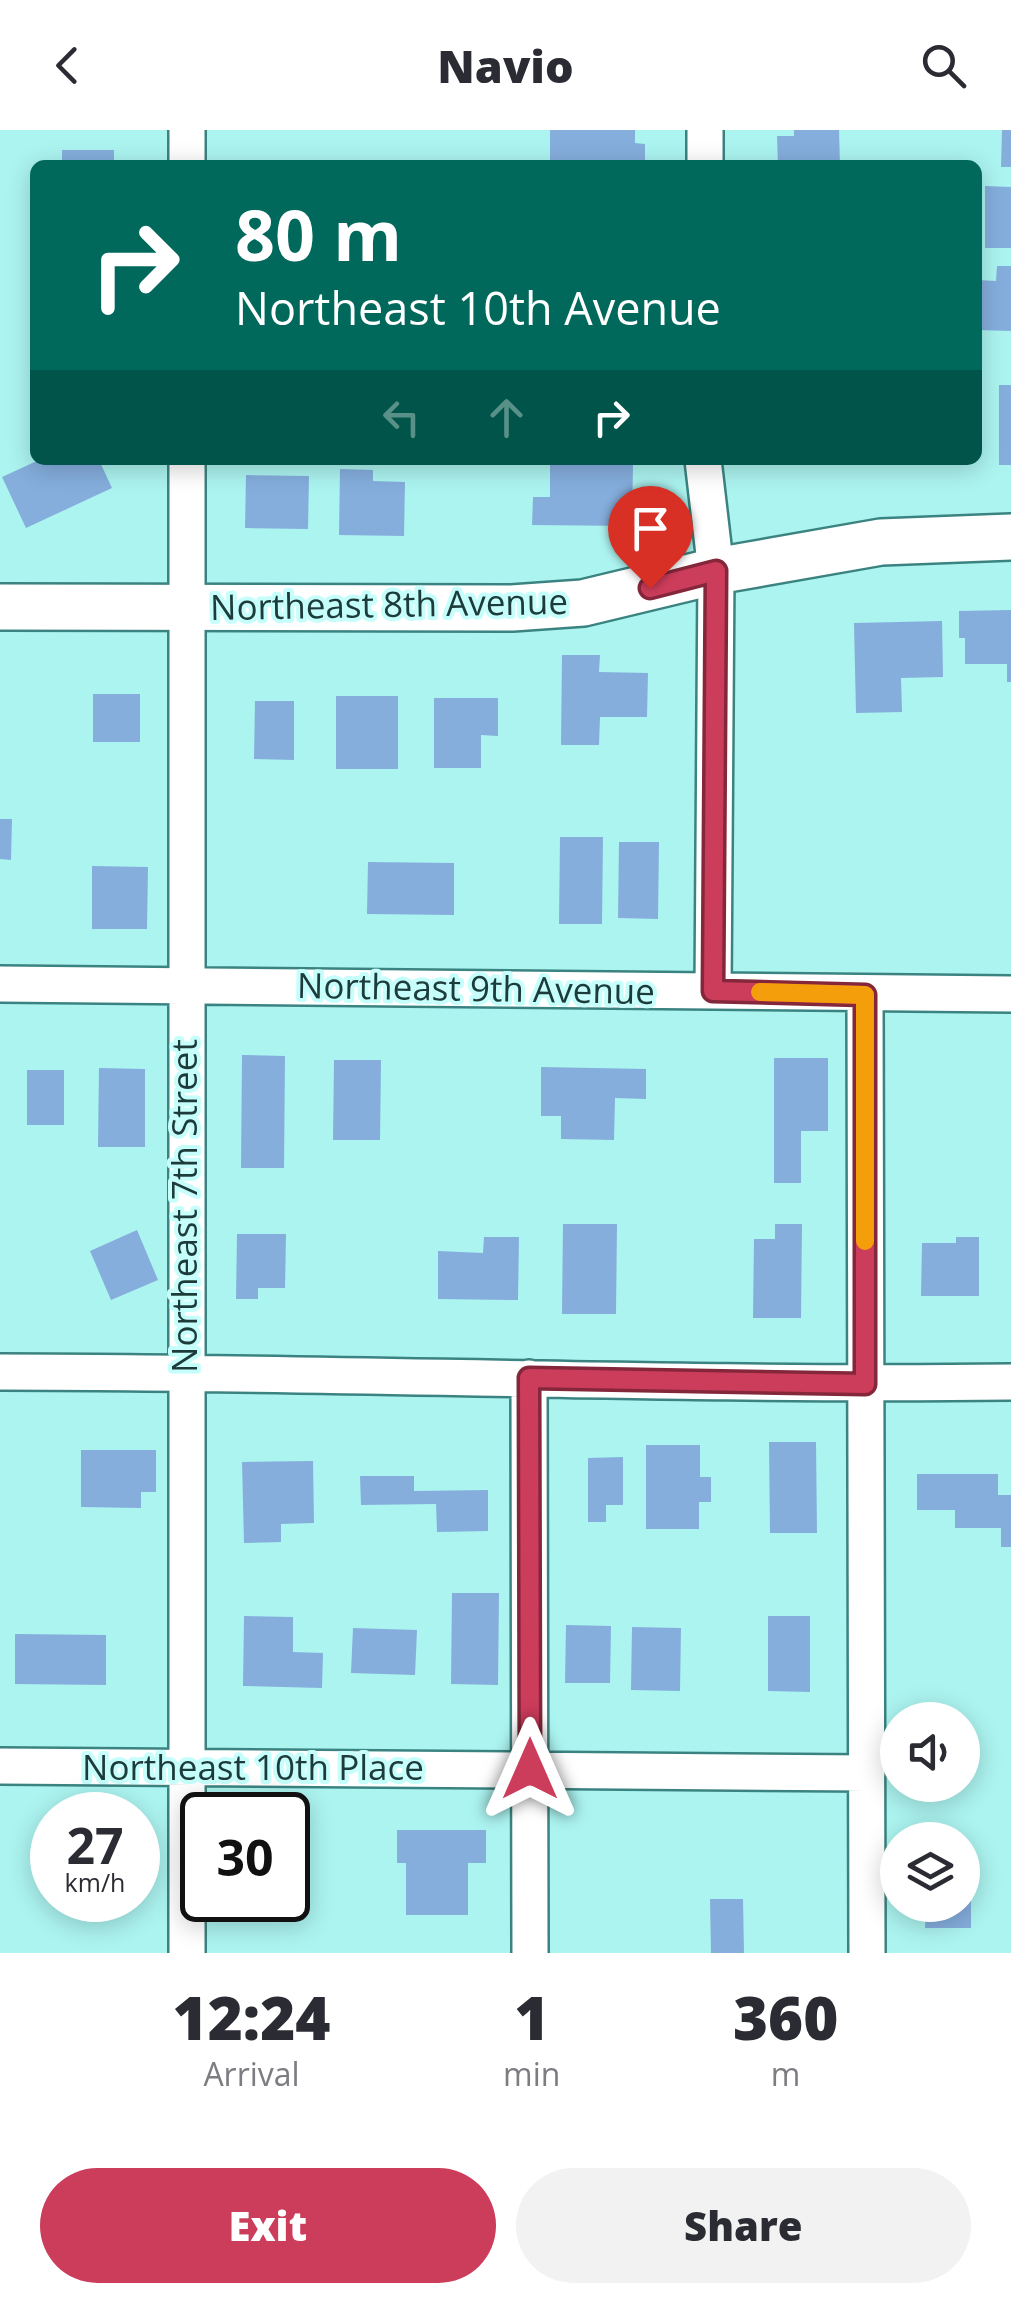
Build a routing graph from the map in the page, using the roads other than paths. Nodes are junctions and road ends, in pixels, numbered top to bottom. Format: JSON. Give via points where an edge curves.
{"nodes":[{"id":1,"x":187,"y":130,"type":"edge"},
{"id":2,"x":706,"y":130,"type":"edge"},
{"id":3,"x":187,"y":160,"type":"edge"},
{"id":4,"x":705,"y":160,"type":"edge"},
{"id":5,"x":187,"y":465,"type":"edge"},
{"id":6,"x":704,"y":465,"type":"edge"},
{"id":7,"x":1011,"y":537,"type":"edge"},
{"id":8,"x":716,"y":571,"type":"junction"},
{"id":9,"x":0,"y":606,"type":"edge"},
{"id":10,"x":187,"y":607,"type":"junction"},
{"id":11,"x":0,"y":984,"type":"edge"},
{"id":12,"x":185,"y":986,"type":"junction"},
{"id":13,"x":713,"y":991,"type":"junction"},
{"id":14,"x":1011,"y":994,"type":"edge"},
{"id":15,"x":865,"y":995,"type":"junction"},
{"id":16,"x":0,"y":1372,"type":"edge"},
{"id":17,"x":185,"y":1372,"type":"junction"},
{"id":18,"x":529,"y":1378,"type":"junction"},
{"id":19,"x":1011,"y":1382,"type":"edge"},
{"id":20,"x":865,"y":1384,"type":"junction"},
{"id":21,"x":0,"y":1766,"type":"edge"},
{"id":22,"x":187,"y":1769,"type":"junction"},
{"id":23,"x":530,"y":1769,"type":"junction"},
{"id":24,"x":866,"y":1773,"type":"junction"},
{"id":25,"x":187,"y":1953,"type":"edge"},
{"id":26,"x":530,"y":1953,"type":"edge"},
{"id":27,"x":867,"y":1953,"type":"edge"}],
"edges":[{"from":1,"to":3,"type":"street"},
{"from":2,"to":4,"type":"street"},
{"from":5,"to":10,"type":"street","name":"Northeast 7th Street"},
{"from":6,"to":8,"type":"street"},
{"from":7,"to":8,"type":"street","name":"Northeast 8th Avenue","via":[[881,542]]},
{"from":8,"to":10,"type":"street","name":"Northeast 8th Avenue","via":[[583,602],[512,608]]},
{"from":8,"to":13,"type":"street"},
{"from":9,"to":10,"type":"street","name":"Northeast 8th Avenue"},
{"from":10,"to":12,"type":"street","name":"Northeast 7th Street"},
{"from":11,"to":12,"type":"street","name":"Northeast 9th Avenue"},
{"from":12,"to":13,"type":"street","name":"Northeast 9th Avenue"},
{"from":12,"to":17,"type":"street","name":"Northeast 7th Street"},
{"from":13,"to":15,"type":"street","name":"Northeast 9th Avenue"},
{"from":14,"to":15,"type":"street","name":"Northeast 9th Avenue"},
{"from":15,"to":20,"type":"street"},
{"from":16,"to":17,"type":"street"},
{"from":17,"to":18,"type":"street"},
{"from":17,"to":22,"type":"street","name":"Northeast 7th Street"},
{"from":18,"to":20,"type":"street"},
{"from":18,"to":23,"type":"street"},
{"from":19,"to":20,"type":"street"},
{"from":20,"to":24,"type":"street"},
{"from":21,"to":22,"type":"street","name":"Northeast 10th Place"},
{"from":22,"to":23,"type":"street","name":"Northeast 10th Place"},
{"from":22,"to":25,"type":"street","name":"Northeast 7th Street"},
{"from":23,"to":24,"type":"street","name":"Northeast 10th Place"},
{"from":23,"to":26,"type":"street"},
{"from":24,"to":27,"type":"street"}]}
